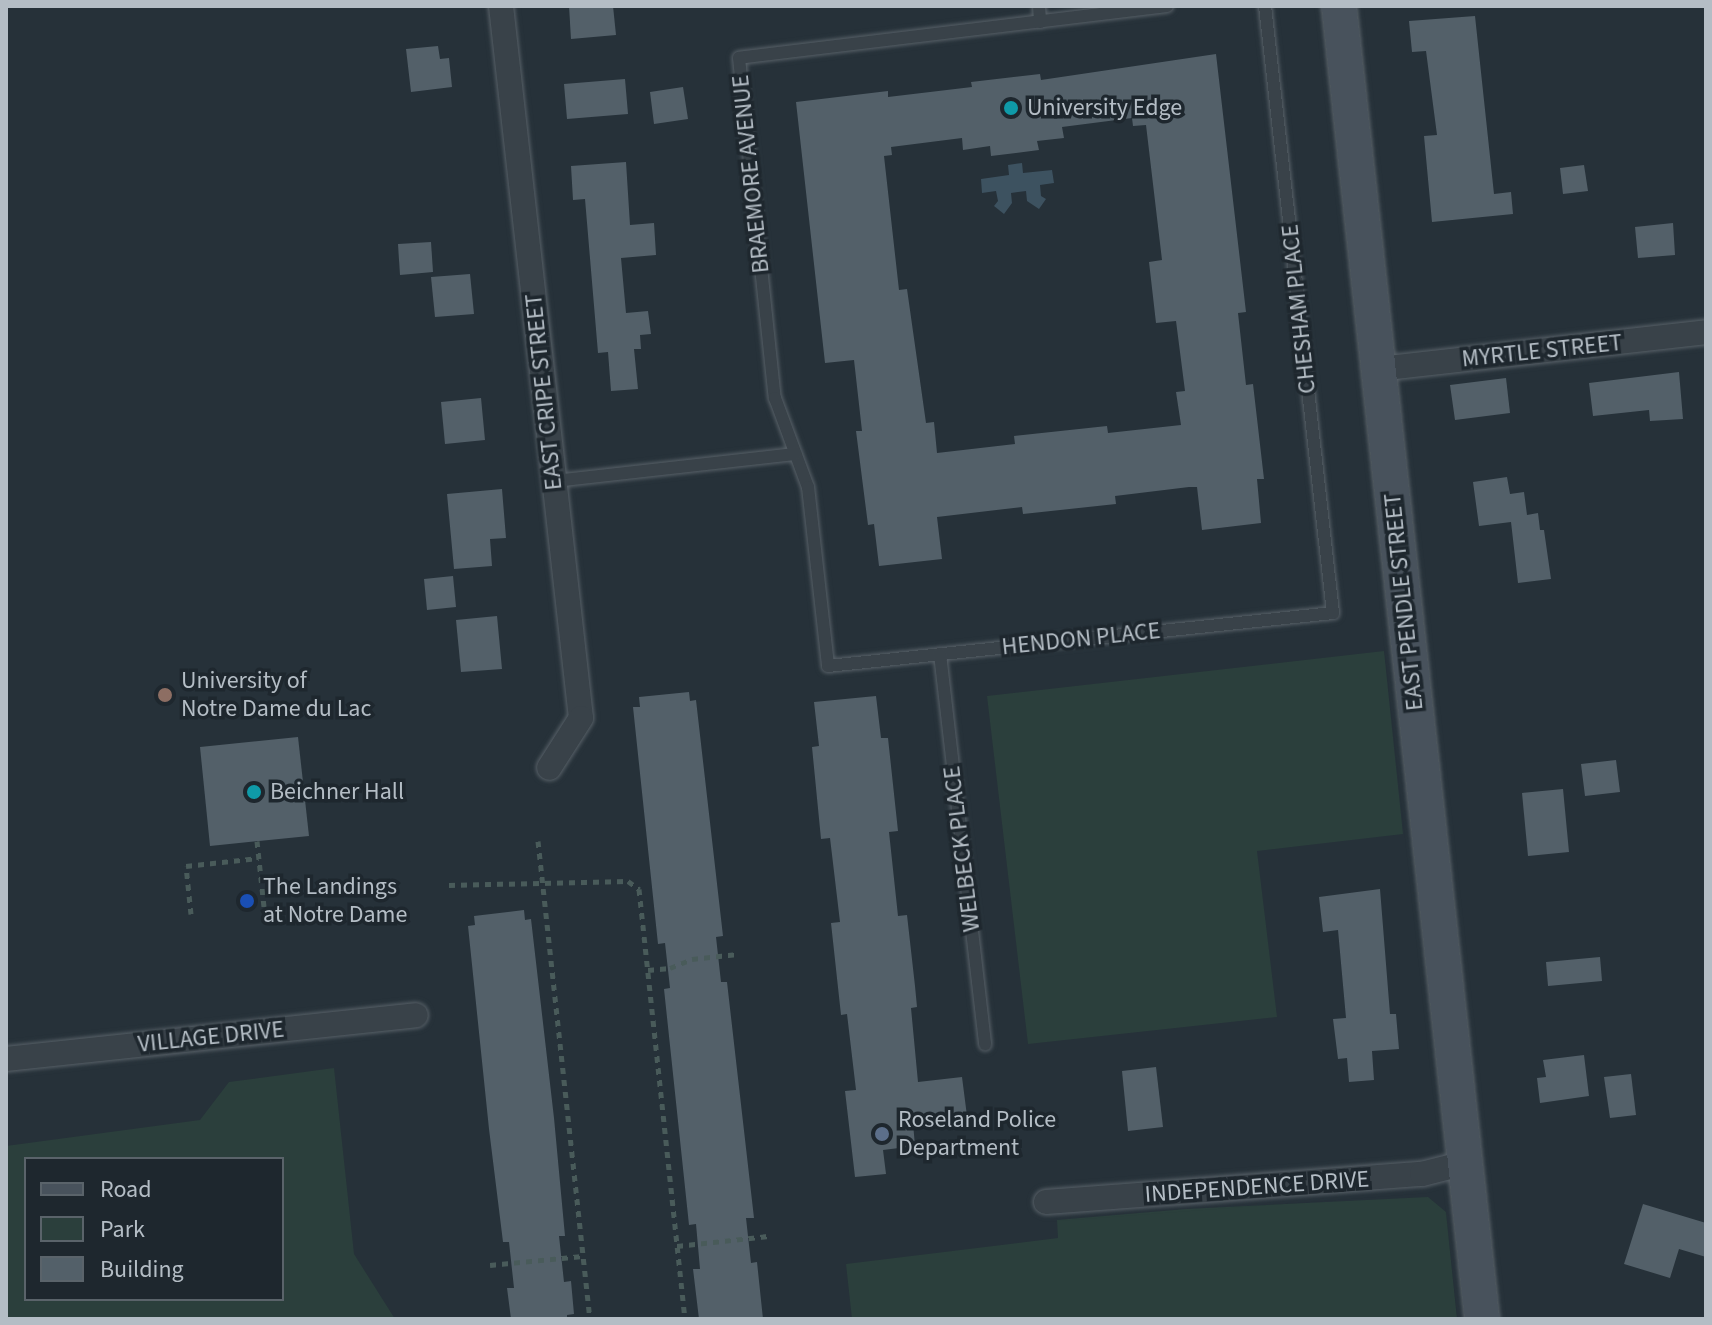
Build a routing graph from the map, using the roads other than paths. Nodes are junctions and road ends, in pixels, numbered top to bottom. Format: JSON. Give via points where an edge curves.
{"nodes":[{"id":1,"x":501,"y":6,"type":"edge"},
{"id":2,"x":1039,"y":6,"type":"edge"},
{"id":3,"x":1167,"y":6,"type":"edge"},
{"id":4,"x":1265,"y":6,"type":"edge"},
{"id":5,"x":1339,"y":6,"type":"edge"},
{"id":6,"x":1040,"y":22,"type":"junction"},
{"id":7,"x":1706,"y":332,"type":"edge"},
{"id":8,"x":1378,"y":369,"type":"junction"},
{"id":9,"x":795,"y":454,"type":"junction"},
{"id":10,"x":554,"y":481,"type":"junction"},
{"id":11,"x":1333,"y":613,"type":"joint"},
{"id":12,"x":940,"y":654,"type":"junction"},
{"id":13,"x":828,"y":666,"type":"joint"},
{"id":14,"x":549,"y":768,"type":"dead end"},
{"id":15,"x":416,"y":1015,"type":"dead end"},
{"id":16,"x":985,"y":1044,"type":"dead end"},
{"id":17,"x":6,"y":1059,"type":"edge"},
{"id":18,"x":1465,"y":1163,"type":"junction"},
{"id":19,"x":1046,"y":1202,"type":"dead end"},
{"id":20,"x":1482,"y":1319,"type":"edge"}],
"edges":[{"from":1,"to":10,"type":"street","name":"EAST CRIPE STREET"},
{"from":2,"to":6,"type":"lane"},
{"from":3,"to":6,"type":"lane","name":"BRAEMORE AVENUE"},
{"from":4,"to":11,"type":"lane","name":"CHESHAM PLACE"},
{"from":5,"to":8,"type":"street","name":"EAST PENDLE STREET"},
{"from":6,"to":9,"type":"lane","name":"BRAEMORE AVENUE","via":[[739,58],[775,398]]},
{"from":7,"to":8,"type":"street","name":"MYRTLE STREET"},
{"from":8,"to":18,"type":"street","name":"EAST PENDLE STREET"},
{"from":9,"to":10,"type":"lane"},
{"from":9,"to":13,"type":"lane","name":"BRAEMORE AVENUE","via":[[808,487]]},
{"from":10,"to":14,"type":"street","name":"EAST CRIPE STREET","via":[[581,718]]},
{"from":11,"to":12,"type":"lane","name":"HENDON PLACE"},
{"from":12,"to":13,"type":"lane","name":"HENDON PLACE"},
{"from":12,"to":16,"type":"lane","name":"WELBECK PLACE"},
{"from":15,"to":17,"type":"street","name":"VILLAGE DRIVE"},
{"from":18,"to":19,"type":"street","name":"INDEPENDENCE DRIVE","via":[[1422,1174]]},
{"from":18,"to":20,"type":"street","name":"EAST PENDLE STREET"}]}
